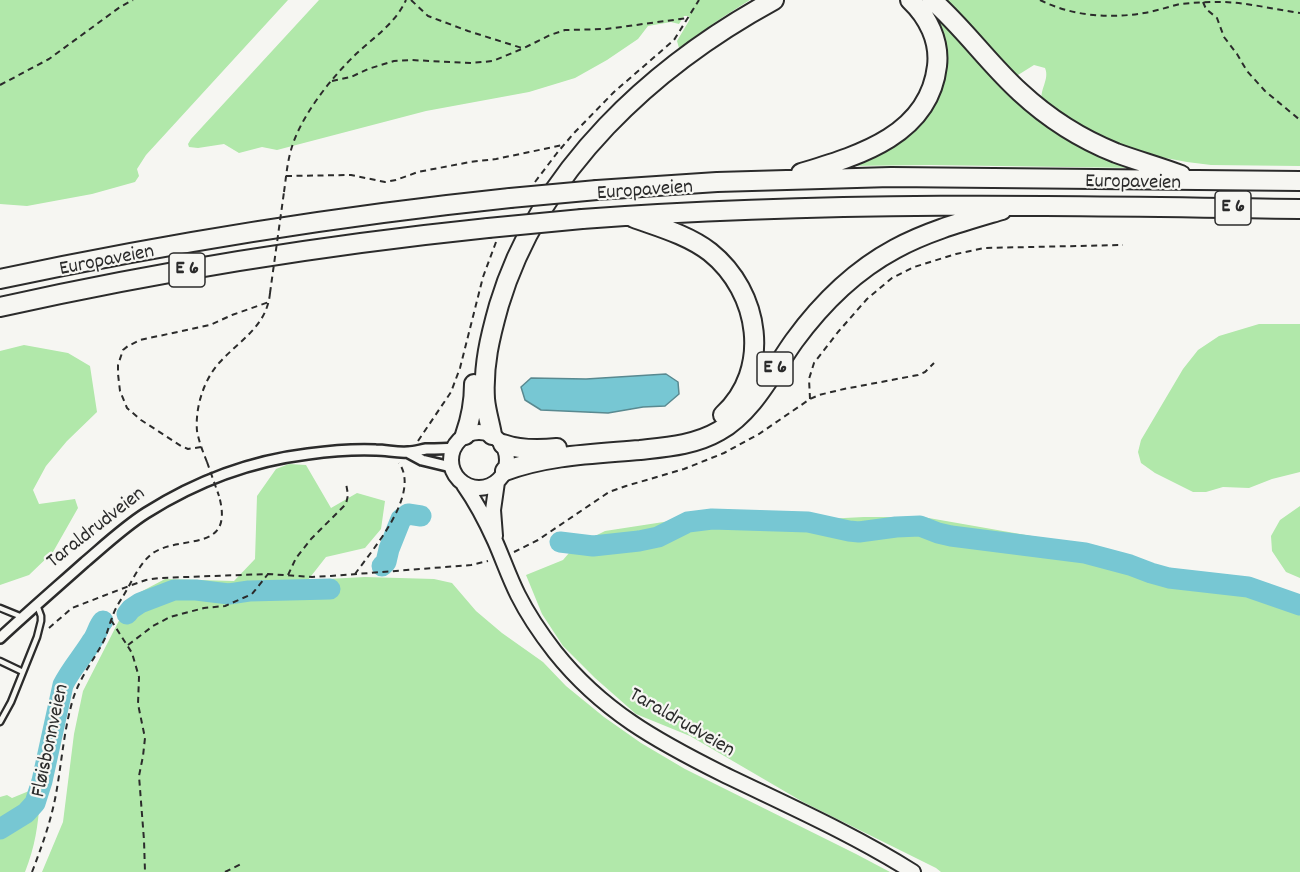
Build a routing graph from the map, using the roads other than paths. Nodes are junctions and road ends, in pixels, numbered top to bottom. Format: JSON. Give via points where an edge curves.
{"nodes":[{"id":1,"x":763,"y":0,"type":"edge"},
{"id":2,"x":774,"y":0,"type":"edge"},
{"id":3,"x":910,"y":0,"type":"edge"},
{"id":4,"x":932,"y":0,"type":"edge"},
{"id":5,"x":779,"y":180,"type":"junction"},
{"id":6,"x":1197,"y":180,"type":"junction"},
{"id":7,"x":1300,"y":182,"type":"edge"},
{"id":8,"x":1020,"y":205,"type":"junction"},
{"id":9,"x":1300,"y":209,"type":"edge"},
{"id":10,"x":627,"y":215,"type":"junction"},
{"id":11,"x":0,"y":279,"type":"edge"},
{"id":12,"x":0,"y":307,"type":"edge"},
{"id":13,"x":497,"y":439,"type":"junction"},
{"id":14,"x":459,"y":441,"type":"junction"},
{"id":15,"x":409,"y":453,"type":"junction"},
{"id":16,"x":451,"y":466,"type":"junction"},
{"id":17,"x":501,"y":477,"type":"junction"},
{"id":18,"x":464,"y":484,"type":"junction"},
{"id":19,"x":495,"y":541,"type":"junction"},
{"id":20,"x":37,"y":604,"type":"junction"},
{"id":21,"x":0,"y":608,"type":"edge"},
{"id":22,"x":22,"y":618,"type":"junction"},
{"id":23,"x":0,"y":638,"type":"edge"},
{"id":24,"x":0,"y":661,"type":"edge"},
{"id":25,"x":23,"y":672,"type":"junction"},
{"id":26,"x":0,"y":722,"type":"edge"},
{"id":27,"x":913,"y":872,"type":"edge"}],
"edges":[{"from":1,"to":14,"type":"highway","via":[[679,55],[603,121],[563,166],[533,210],[497,286],[479,349],[471,416]]},
{"from":2,"to":13,"type":"highway","via":[[690,53],[642,92],[590,145],[534,222],[502,295],[486,353],[485,402]]},
{"from":3,"to":5,"type":"highway","number":"E 6","via":[[929,25],[937,50],[932,88],[921,109],[901,129],[870,149]]},
{"from":4,"to":6,"type":"highway","number":"E 6","via":[[1012,85],[1054,120],[1110,150]]},
{"from":5,"to":6,"type":"highway","name":"Europaveien","number":"E 6"},
{"from":5,"to":11,"type":"highway","name":"Europaveien","number":"E 6","bridge":true,"via":[[597,190],[362,215],[258,230]]},
{"from":6,"to":7,"type":"highway","name":"Europaveien","number":"E 6"},
{"from":8,"to":9,"type":"highway","name":"Europaveien","number":"E 6"},
{"from":8,"to":10,"type":"highway","name":"Europaveien","number":"E 6","via":[[789,207]]},
{"from":8,"to":17,"type":"highway","number":"E 6","via":[[928,234],[863,269],[814,315],[752,401],[719,432],[676,446],[547,459]]},
{"from":10,"to":12,"type":"highway","name":"Europaveien","number":"E 6","bridge":true,"via":[[493,234],[376,241],[230,262]]},
{"from":10,"to":13,"type":"highway","number":"E 6","via":[[707,250],[733,277],[749,308],[754,339],[752,366],[743,392],[715,421],[674,435],[537,449],[512,447]]},
{"from":13,"to":14,"type":"main road","via":[[478,431]]},
{"from":13,"to":17,"type":"main road","via":[[507,457]]},
{"from":14,"to":15,"type":"street","name":"Taraldrudveien"},
{"from":14,"to":16,"type":"main road"},
{"from":15,"to":16,"type":"street","name":"Taraldrudveien"},
{"from":15,"to":20,"type":"street","name":"Taraldrudveien","via":[[353,450],[307,454],[251,465],[203,482],[145,514]]},
{"from":16,"to":18,"type":"main road"},
{"from":17,"to":18,"type":"main road","via":[[481,488]]},
{"from":17,"to":19,"type":"main road","name":"Taraldrudveien","via":[[493,510]]},
{"from":18,"to":19,"type":"main road","name":"Taraldrudveien"},
{"from":19,"to":27,"type":"main road","name":"Taraldrudveien","via":[[524,607],[575,675],[598,698],[649,735],[687,756],[830,826]]},
{"from":20,"to":22,"type":"street","name":"Taraldrudveien"},
{"from":20,"to":25,"type":"lane","via":[[41,621]]},
{"from":21,"to":22,"type":"lane"},
{"from":22,"to":23,"type":"street","name":"Taraldrudveien"},
{"from":24,"to":25,"type":"lane"},
{"from":25,"to":26,"type":"lane"}]}
